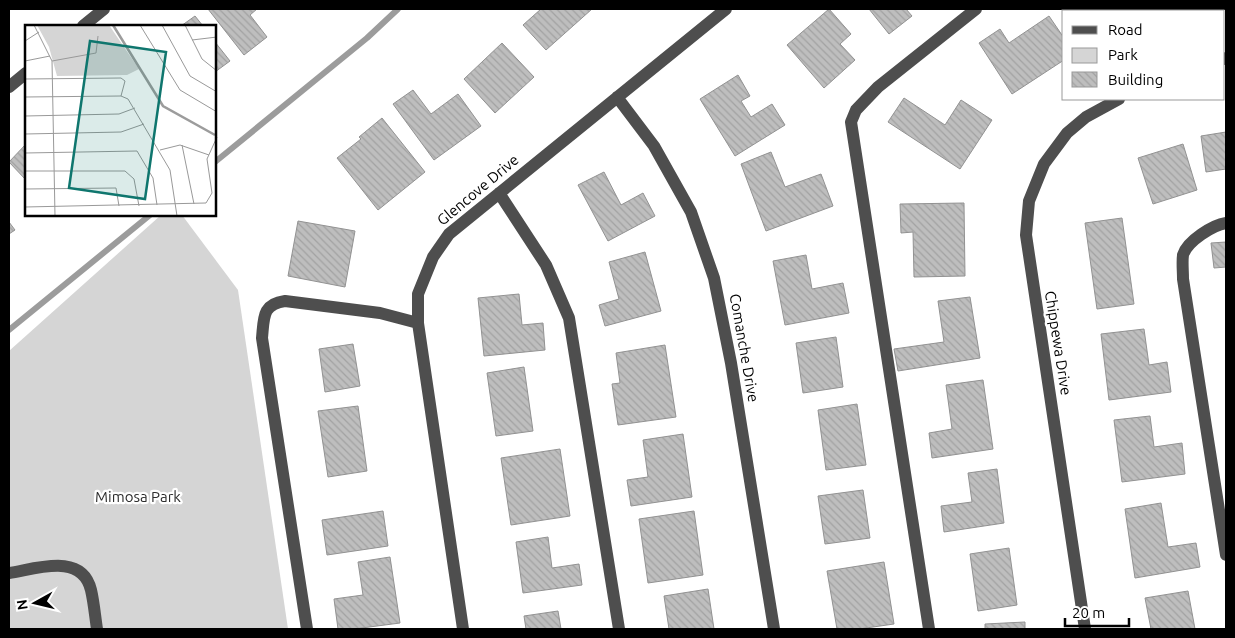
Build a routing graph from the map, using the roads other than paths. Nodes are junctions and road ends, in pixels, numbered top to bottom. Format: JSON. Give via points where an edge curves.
{"nodes":[{"id":1,"x":104,"y":9,"type":"edge"},
{"id":2,"x":726,"y":9,"type":"edge"},
{"id":3,"x":976,"y":9,"type":"edge"},
{"id":4,"x":84,"y":25,"type":"edge"},
{"id":5,"x":25,"y":74,"type":"edge"},
{"id":6,"x":9,"y":86,"type":"edge"},
{"id":7,"x":617,"y":97,"type":"junction"},
{"id":8,"x":1117,"y":100,"type":"edge"},
{"id":9,"x":499,"y":193,"type":"junction"},
{"id":10,"x":1226,"y":223,"type":"edge"},
{"id":11,"x":418,"y":323,"type":"junction"},
{"id":12,"x":1226,"y":555,"type":"edge"},
{"id":13,"x":9,"y":573,"type":"edge"},
{"id":14,"x":97,"y":629,"type":"edge"},
{"id":15,"x":307,"y":629,"type":"edge"},
{"id":16,"x":463,"y":629,"type":"edge"},
{"id":17,"x":619,"y":629,"type":"edge"},
{"id":18,"x":774,"y":629,"type":"edge"},
{"id":19,"x":929,"y":629,"type":"edge"},
{"id":20,"x":1085,"y":629,"type":"edge"}],
"edges":[{"from":1,"to":4,"type":"street"},
{"from":2,"to":7,"type":"street","name":"Glencove Drive"},
{"from":3,"to":19,"type":"street","via":[[878,87],[856,110],[851,122]]},
{"from":5,"to":6,"type":"street"},
{"from":7,"to":9,"type":"street","name":"Glencove Drive"},
{"from":7,"to":18,"type":"street","name":"Comanche Drive","via":[[654,146],[691,212],[714,278]]},
{"from":8,"to":20,"type":"street","name":"Chippewa Drive","via":[[1086,117],[1067,133],[1044,164],[1029,201],[1026,234]]},
{"from":9,"to":11,"type":"street","name":"Glencove Drive","via":[[449,234],[433,257],[418,294]]},
{"from":9,"to":17,"type":"street","via":[[546,265],[570,318]]},
{"from":10,"to":12,"type":"street","via":[[1206,231],[1189,245],[1184,254],[1183,270]]},
{"from":11,"to":15,"type":"street","via":[[380,313],[285,301],[274,302],[267,309],[262,338]]},
{"from":11,"to":16,"type":"street","name":"Glencove Drive"},
{"from":13,"to":14,"type":"street","via":[[57,565],[77,569],[86,577],[91,589]]}]}
